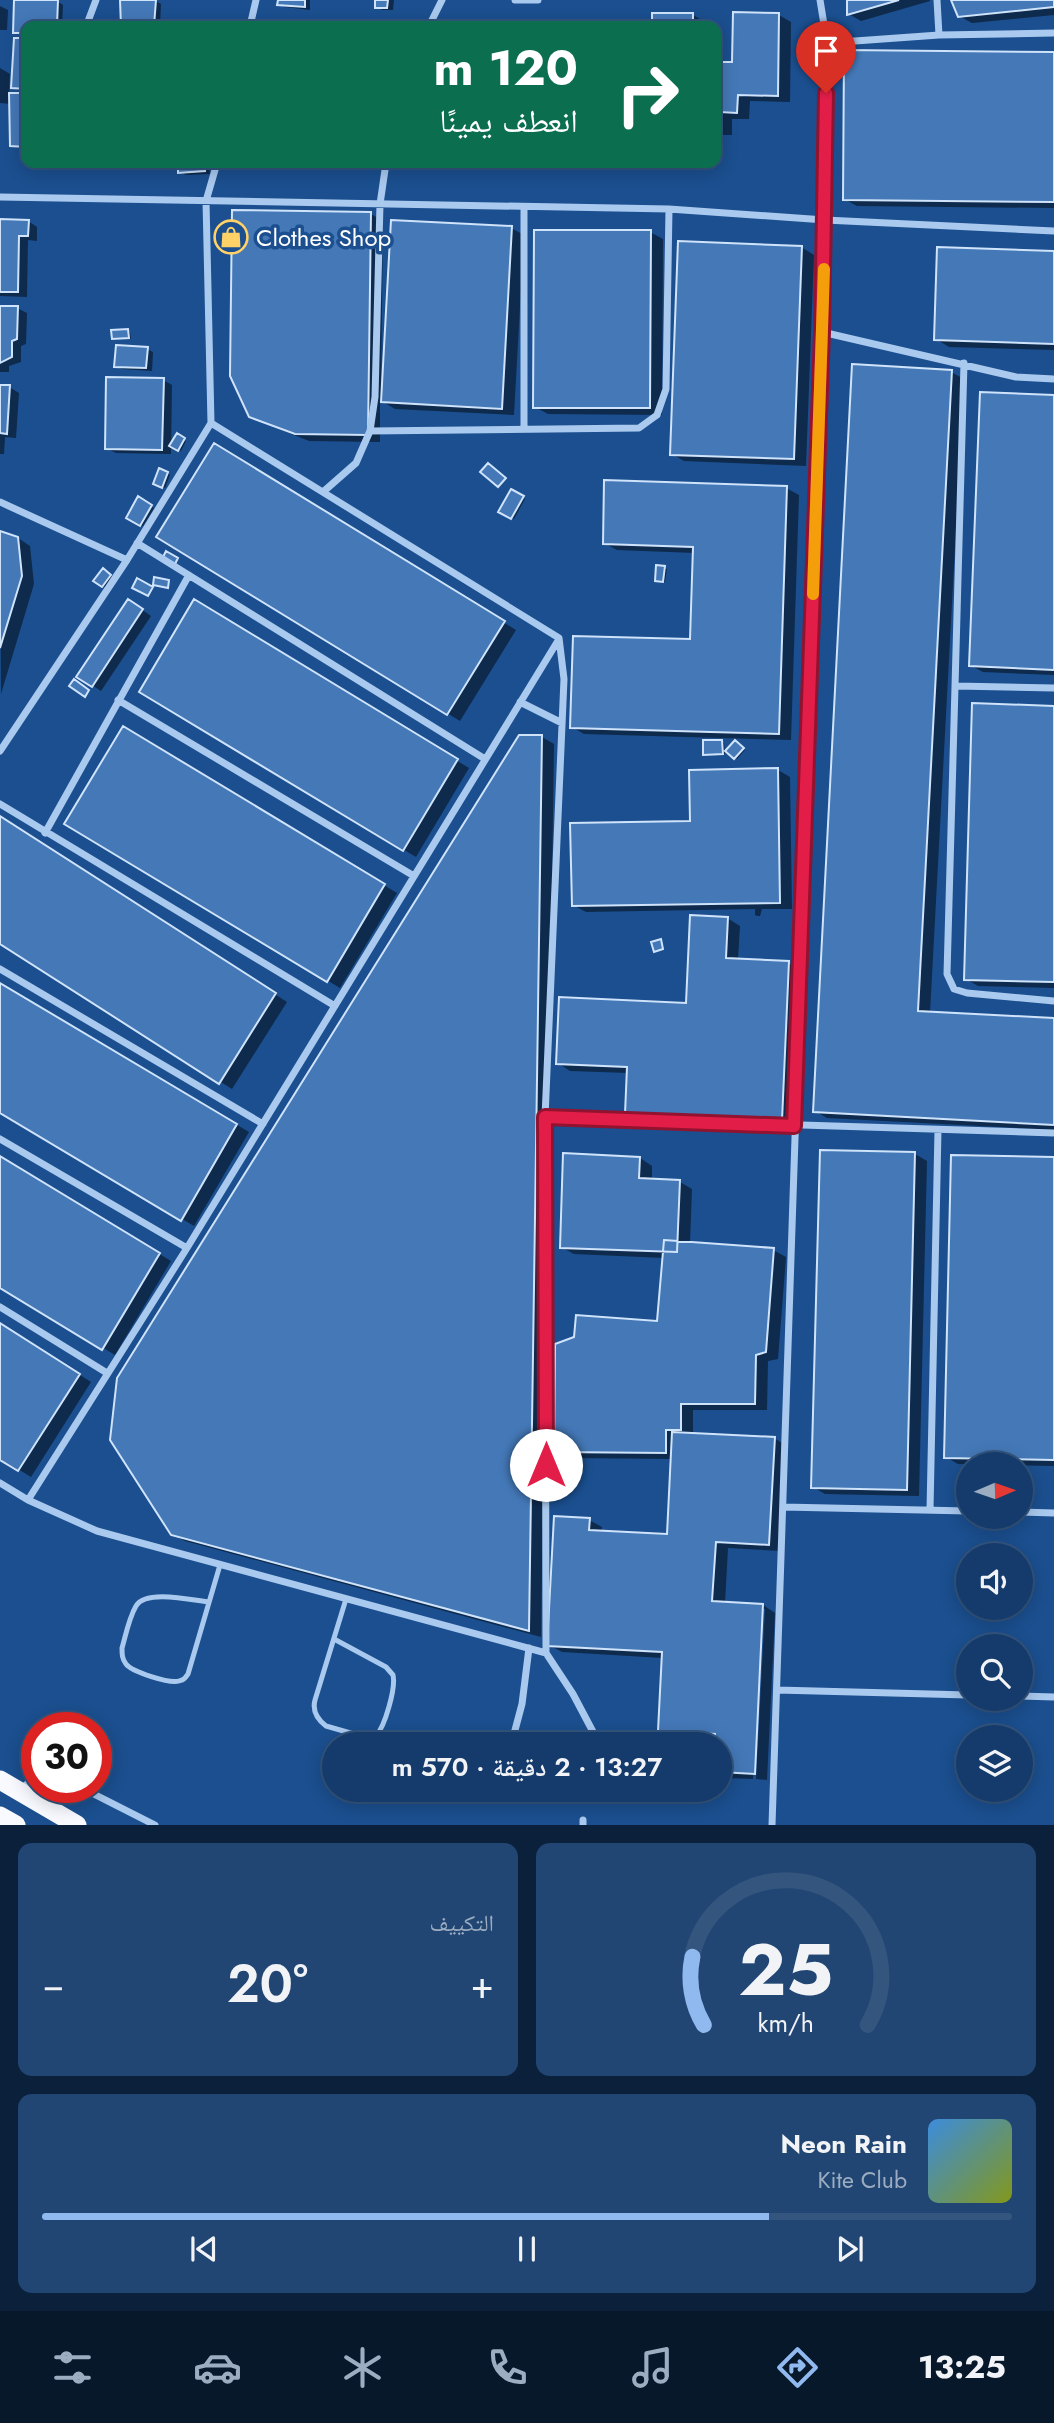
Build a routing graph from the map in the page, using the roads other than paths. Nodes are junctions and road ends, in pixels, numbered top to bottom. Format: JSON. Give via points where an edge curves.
{"nodes":[{"id":1,"x":96,"y":0,"type":"edge"},
{"id":2,"x":256,"y":0,"type":"edge"},
{"id":3,"x":442,"y":0,"type":"edge"},
{"id":4,"x":515,"y":0,"type":"edge"},
{"id":5,"x":538,"y":0,"type":"edge"},
{"id":6,"x":820,"y":0,"type":"edge"},
{"id":7,"x":937,"y":0,"type":"edge"},
{"id":8,"x":89,"y":21,"type":"edge"},
{"id":9,"x":251,"y":21,"type":"edge"},
{"id":10,"x":432,"y":21,"type":"edge"},
{"id":11,"x":1054,"y":33,"type":"edge"},
{"id":12,"x":939,"y":35,"type":"junction"},
{"id":13,"x":827,"y":43,"type":"junction"},
{"id":14,"x":216,"y":168,"type":"edge"},
{"id":15,"x":385,"y":168,"type":"edge"},
{"id":16,"x":0,"y":197,"type":"edge"},
{"id":17,"x":206,"y":201,"type":"junction"},
{"id":18,"x":380,"y":204,"type":"junction"},
{"id":19,"x":524,"y":207,"type":"junction"},
{"id":20,"x":669,"y":209,"type":"junction"},
{"id":21,"x":825,"y":220,"type":"junction"},
{"id":22,"x":1054,"y":231,"type":"edge"},
{"id":23,"x":822,"y":332,"type":"junction"},
{"id":24,"x":964,"y":363,"type":"junction"},
{"id":25,"x":1054,"y":379,"type":"edge"},
{"id":26,"x":211,"y":423,"type":"junction"},
{"id":27,"x":524,"y":429,"type":"junction"},
{"id":28,"x":370,"y":431,"type":"junction"},
{"id":29,"x":323,"y":492,"type":"junction"},
{"id":30,"x":0,"y":502,"type":"edge"},
{"id":31,"x":138,"y":543,"type":"junction"},
{"id":32,"x":127,"y":560,"type":"junction"},
{"id":33,"x":189,"y":575,"type":"junction"},
{"id":34,"x":559,"y":638,"type":"junction"},
{"id":35,"x":956,"y":685,"type":"junction"},
{"id":36,"x":1054,"y":688,"type":"edge"},
{"id":37,"x":118,"y":700,"type":"junction"},
{"id":38,"x":520,"y":702,"type":"junction"},
{"id":39,"x":562,"y":723,"type":"junction"},
{"id":40,"x":0,"y":751,"type":"edge"},
{"id":41,"x":485,"y":759,"type":"junction"},
{"id":42,"x":0,"y":804,"type":"edge"},
{"id":43,"x":45,"y":833,"type":"junction"},
{"id":44,"x":414,"y":876,"type":"junction"},
{"id":45,"x":0,"y":970,"type":"edge"},
{"id":46,"x":1054,"y":1001,"type":"edge"},
{"id":47,"x":335,"y":1006,"type":"junction"},
{"id":48,"x":545,"y":1117,"type":"junction"},
{"id":49,"x":263,"y":1124,"type":"junction"},
{"id":50,"x":794,"y":1126,"type":"junction"},
{"id":51,"x":938,"y":1130,"type":"junction"},
{"id":52,"x":1054,"y":1133,"type":"edge"},
{"id":53,"x":0,"y":1139,"type":"edge"},
{"id":54,"x":187,"y":1248,"type":"junction"},
{"id":55,"x":0,"y":1307,"type":"edge"},
{"id":56,"x":107,"y":1373,"type":"junction"},
{"id":57,"x":0,"y":1483,"type":"edge"},
{"id":58,"x":28,"y":1500,"type":"junction"},
{"id":59,"x":783,"y":1507,"type":"junction"},
{"id":60,"x":930,"y":1510,"type":"junction"},
{"id":61,"x":956,"y":1511,"type":"edge"},
{"id":62,"x":1033,"y":1512,"type":"edge"},
{"id":63,"x":1054,"y":1513,"type":"edge"},
{"id":64,"x":220,"y":1565,"type":"junction"},
{"id":65,"x":346,"y":1599,"type":"junction"},
{"id":66,"x":209,"y":1602,"type":"junction"},
{"id":67,"x":334,"y":1639,"type":"junction"},
{"id":68,"x":529,"y":1648,"type":"junction"},
{"id":69,"x":546,"y":1653,"type":"junction"},
{"id":70,"x":777,"y":1690,"type":"junction"},
{"id":71,"x":956,"y":1695,"type":"edge"},
{"id":72,"x":1033,"y":1696,"type":"edge"},
{"id":73,"x":1054,"y":1696,"type":"edge"},
{"id":74,"x":514,"y":1732,"type":"edge"},
{"id":75,"x":593,"y":1732,"type":"edge"},
{"id":76,"x":0,"y":1780,"type":"edge"},
{"id":77,"x":19,"y":1791,"type":"joint"},
{"id":78,"x":112,"y":1803,"type":"edge"},
{"id":79,"x":0,"y":1816,"type":"edge"},
{"id":80,"x":16,"y":1825,"type":"edge"},
{"id":81,"x":77,"y":1825,"type":"edge"},
{"id":82,"x":155,"y":1825,"type":"edge"},
{"id":83,"x":772,"y":1825,"type":"edge"}],
"edges":[{"from":1,"to":8,"type":"street"},
{"from":2,"to":9,"type":"street"},
{"from":3,"to":10,"type":"street"},
{"from":4,"to":5,"type":"street"},
{"from":6,"to":13,"type":"street"},
{"from":7,"to":12,"type":"street"},
{"from":11,"to":12,"type":"street"},
{"from":12,"to":13,"type":"street"},
{"from":13,"to":21,"type":"street"},
{"from":14,"to":17,"type":"street"},
{"from":15,"to":18,"type":"street"},
{"from":16,"to":17,"type":"street"},
{"from":17,"to":18,"type":"street"},
{"from":17,"to":26,"type":"street"},
{"from":18,"to":19,"type":"street"},
{"from":18,"to":28,"type":"street"},
{"from":19,"to":20,"type":"street"},
{"from":19,"to":27,"type":"street"},
{"from":20,"to":21,"type":"street"},
{"from":20,"to":27,"type":"street","via":[[666,389],[657,415],[639,428]]},
{"from":21,"to":22,"type":"street"},
{"from":21,"to":23,"type":"street"},
{"from":23,"to":24,"type":"street"},
{"from":23,"to":50,"type":"street"},
{"from":24,"to":25,"type":"street","via":[[1016,377]]},
{"from":24,"to":35,"type":"street"},
{"from":26,"to":29,"type":"street"},
{"from":26,"to":31,"type":"street"},
{"from":27,"to":28,"type":"street"},
{"from":28,"to":29,"type":"street","via":[[356,463]]},
{"from":29,"to":34,"type":"street"},
{"from":30,"to":32,"type":"street"},
{"from":31,"to":32,"type":"street"},
{"from":31,"to":33,"type":"street"},
{"from":32,"to":40,"type":"street"},
{"from":33,"to":37,"type":"street"},
{"from":33,"to":41,"type":"street"},
{"from":34,"to":38,"type":"street"},
{"from":34,"to":39,"type":"street","via":[[564,679]]},
{"from":35,"to":36,"type":"street"},
{"from":35,"to":46,"type":"street","via":[[947,974],[954,989],[967,993]]},
{"from":37,"to":43,"type":"street"},
{"from":37,"to":44,"type":"street"},
{"from":38,"to":39,"type":"street"},
{"from":38,"to":41,"type":"street"},
{"from":39,"to":48,"type":"street"},
{"from":41,"to":44,"type":"street"},
{"from":42,"to":43,"type":"street"},
{"from":43,"to":47,"type":"street"},
{"from":44,"to":47,"type":"street"},
{"from":45,"to":49,"type":"street"},
{"from":47,"to":49,"type":"street"},
{"from":48,"to":50,"type":"street"},
{"from":48,"to":69,"type":"street"},
{"from":49,"to":54,"type":"street"},
{"from":50,"to":51,"type":"street"},
{"from":50,"to":59,"type":"street"},
{"from":51,"to":52,"type":"street"},
{"from":51,"to":60,"type":"street"},
{"from":53,"to":54,"type":"street"},
{"from":54,"to":56,"type":"street"},
{"from":55,"to":56,"type":"street"},
{"from":56,"to":58,"type":"street"},
{"from":57,"to":58,"type":"street"},
{"from":58,"to":64,"type":"street","via":[[97,1531]]},
{"from":59,"to":60,"type":"street"},
{"from":59,"to":70,"type":"street"},
{"from":60,"to":61,"type":"street"},
{"from":62,"to":63,"type":"street"},
{"from":64,"to":65,"type":"street"},
{"from":64,"to":66,"type":"lane"},
{"from":65,"to":67,"type":"lane"},
{"from":65,"to":68,"type":"street"},
{"from":66,"to":66,"type":"lane","via":[[185,1678],[169,1681],[127,1665],[122,1648],[142,1599]]},
{"from":67,"to":67,"type":"lane","via":[[315,1700],[317,1717],[326,1726],[376,1737],[394,1686],[393,1675]]},
{"from":68,"to":69,"type":"street"},
{"from":68,"to":74,"type":"street"},
{"from":69,"to":75,"type":"street"},
{"from":70,"to":71,"type":"street"},
{"from":70,"to":83,"type":"street"},
{"from":72,"to":73,"type":"street"},
{"from":76,"to":77,"type":"highway"},
{"from":77,"to":81,"type":"highway"},
{"from":78,"to":82,"type":"street"},
{"from":79,"to":80,"type":"highway"}]}
